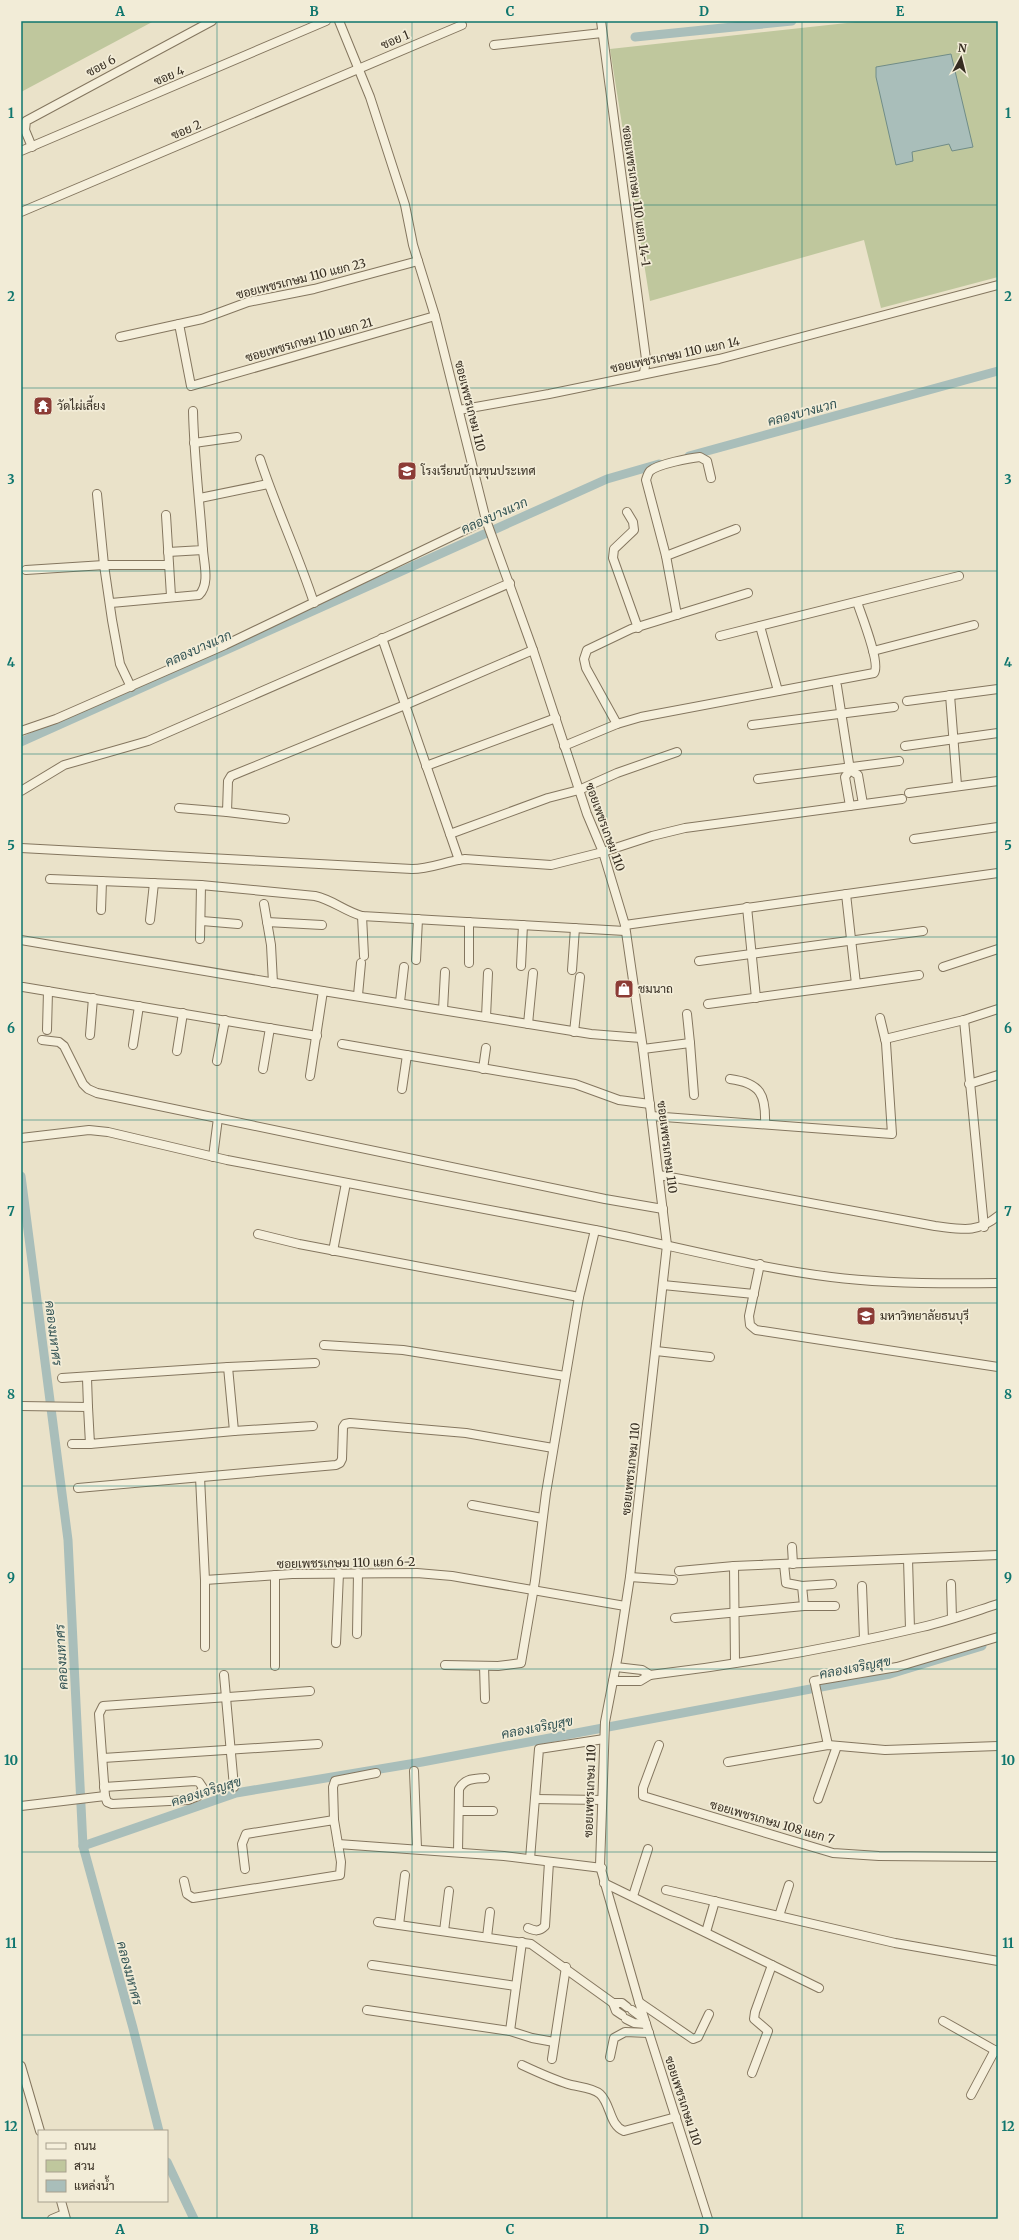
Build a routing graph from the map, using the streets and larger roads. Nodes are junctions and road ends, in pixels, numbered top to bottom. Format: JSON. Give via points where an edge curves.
{"nodes":[{"id":1,"x":212,"y":21,"type":"edge"},
{"id":2,"x":326,"y":21,"type":"edge"},
{"id":3,"x":339,"y":21,"type":"edge"},
{"id":4,"x":601,"y":21,"type":"edge"},
{"id":5,"x":462,"y":25,"type":"dead end"},
{"id":6,"x":602,"y":33,"type":"junction"},
{"id":7,"x":494,"y":44,"type":"dead end"},
{"id":8,"x":359,"y":68,"type":"junction"},
{"id":9,"x":32,"y":146,"type":"junction"},
{"id":10,"x":21,"y":151,"type":"edge"},
{"id":11,"x":21,"y":212,"type":"edge"},
{"id":12,"x":418,"y":260,"type":"junction"},
{"id":13,"x":998,"y":285,"type":"edge"},
{"id":14,"x":435,"y":316,"type":"junction"},
{"id":15,"x":179,"y":324,"type":"junction"},
{"id":16,"x":120,"y":337,"type":"dead end"},
{"id":17,"x":644,"y":373,"type":"junction"},
{"id":18,"x":459,"y":410,"type":"junction"},
{"id":19,"x":194,"y":411,"type":"dead end"},
{"id":20,"x":237,"y":437,"type":"dead end"},
{"id":21,"x":194,"y":443,"type":"junction"},
{"id":22,"x":260,"y":459,"type":"dead end"},
{"id":23,"x":711,"y":478,"type":"dead end"},
{"id":24,"x":268,"y":484,"type":"junction"},
{"id":25,"x":98,"y":494,"type":"dead end"},
{"id":26,"x":200,"y":498,"type":"junction"},
{"id":27,"x":627,"y":512,"type":"dead end"},
{"id":28,"x":166,"y":515,"type":"dead end"},
{"id":29,"x":487,"y":522,"type":"junction"},
{"id":30,"x":736,"y":529,"type":"dead end"},
{"id":31,"x":203,"y":550,"type":"junction"},
{"id":32,"x":168,"y":552,"type":"junction"},
{"id":33,"x":666,"y":556,"type":"junction"},
{"id":34,"x":104,"y":565,"type":"junction"},
{"id":35,"x":168,"y":565,"type":"junction"},
{"id":36,"x":26,"y":570,"type":"dead end"},
{"id":37,"x":959,"y":576,"type":"dead end"},
{"id":38,"x":510,"y":583,"type":"junction"},
{"id":39,"x":748,"y":593,"type":"dead end"},
{"id":40,"x":170,"y":596,"type":"junction"},
{"id":41,"x":857,"y":602,"type":"junction"},
{"id":42,"x":110,"y":603,"type":"junction"},
{"id":43,"x":314,"y":603,"type":"junction"},
{"id":44,"x":677,"y":615,"type":"junction"},
{"id":45,"x":974,"y":625,"type":"dead end"},
{"id":46,"x":760,"y":626,"type":"junction"},
{"id":47,"x":638,"y":628,"type":"junction"},
{"id":48,"x":720,"y":636,"type":"dead end"},
{"id":49,"x":382,"y":638,"type":"junction"},
{"id":50,"x":533,"y":650,"type":"junction"},
{"id":51,"x":873,"y":651,"type":"junction"},
{"id":52,"x":837,"y":686,"type":"dead end"},
{"id":53,"x":131,"y":687,"type":"junction"},
{"id":54,"x":998,"y":689,"type":"edge"},
{"id":55,"x":778,"y":691,"type":"junction"},
{"id":56,"x":950,"y":695,"type":"junction"},
{"id":57,"x":907,"y":701,"type":"dead end"},
{"id":58,"x":405,"y":705,"type":"junction"},
{"id":59,"x":894,"y":707,"type":"dead end"},
{"id":60,"x":842,"y":714,"type":"junction"},
{"id":61,"x":556,"y":718,"type":"junction"},
{"id":62,"x":617,"y":724,"type":"junction"},
{"id":63,"x":752,"y":725,"type":"dead end"},
{"id":64,"x":21,"y":731,"type":"edge"},
{"id":65,"x":998,"y":733,"type":"edge"},
{"id":66,"x":953,"y":740,"type":"junction"},
{"id":67,"x":564,"y":746,"type":"junction"},
{"id":68,"x":905,"y":746,"type":"dead end"},
{"id":69,"x":677,"y":752,"type":"dead end"},
{"id":70,"x":899,"y":761,"type":"dead end"},
{"id":71,"x":426,"y":766,"type":"junction"},
{"id":72,"x":850,"y":769,"type":"junction"},
{"id":73,"x":758,"y":779,"type":"dead end"},
{"id":74,"x":998,"y":781,"type":"edge"},
{"id":75,"x":957,"y":786,"type":"junction"},
{"id":76,"x":21,"y":790,"type":"edge"},
{"id":77,"x":579,"y":790,"type":"junction"},
{"id":78,"x":909,"y":793,"type":"dead end"},
{"id":79,"x":902,"y":799,"type":"dead end"},
{"id":80,"x":863,"y":804,"type":"junction"},
{"id":81,"x":850,"y":806,"type":"junction"},
{"id":82,"x":180,"y":808,"type":"dead end"},
{"id":83,"x":227,"y":812,"type":"junction"},
{"id":84,"x":285,"y":819,"type":"dead end"},
{"id":85,"x":998,"y":827,"type":"edge"},
{"id":86,"x":450,"y":834,"type":"junction"},
{"id":87,"x":914,"y":839,"type":"dead end"},
{"id":88,"x":21,"y":848,"type":"edge"},
{"id":89,"x":602,"y":852,"type":"junction"},
{"id":90,"x":459,"y":860,"type":"junction"},
{"id":91,"x":998,"y":873,"type":"edge"},
{"id":92,"x":50,"y":878,"type":"dead end"},
{"id":93,"x":102,"y":881,"type":"junction"},
{"id":94,"x":154,"y":883,"type":"junction"},
{"id":95,"x":201,"y":885,"type":"junction"},
{"id":96,"x":846,"y":894,"type":"junction"},
{"id":97,"x":264,"y":904,"type":"dead end"},
{"id":98,"x":747,"y":907,"type":"junction"},
{"id":99,"x":101,"y":910,"type":"dead end"},
{"id":100,"x":362,"y":916,"type":"junction"},
{"id":101,"x":418,"y":919,"type":"junction"},
{"id":102,"x":150,"y":920,"type":"dead end"},
{"id":103,"x":202,"y":921,"type":"junction"},
{"id":104,"x":267,"y":922,"type":"junction"},
{"id":105,"x":469,"y":922,"type":"junction"},
{"id":106,"x":238,"y":924,"type":"dead end"},
{"id":107,"x":322,"y":925,"type":"dead end"},
{"id":108,"x":523,"y":925,"type":"junction"},
{"id":109,"x":575,"y":928,"type":"junction"},
{"id":110,"x":625,"y":928,"type":"junction"},
{"id":111,"x":923,"y":931,"type":"dead end"},
{"id":112,"x":200,"y":939,"type":"dead end"},
{"id":113,"x":21,"y":940,"type":"edge"},
{"id":114,"x":851,"y":942,"type":"junction"},
{"id":115,"x":998,"y":949,"type":"edge"},
{"id":116,"x":753,"y":954,"type":"junction"},
{"id":117,"x":416,"y":960,"type":"dead end"},
{"id":118,"x":699,"y":961,"type":"dead end"},
{"id":119,"x":469,"y":963,"type":"dead end"},
{"id":120,"x":521,"y":966,"type":"dead end"},
{"id":121,"x":404,"y":967,"type":"dead end"},
{"id":122,"x":943,"y":967,"type":"dead end"},
{"id":123,"x":572,"y":970,"type":"dead end"},
{"id":124,"x":445,"y":972,"type":"dead end"},
{"id":125,"x":533,"y":972,"type":"dead end"},
{"id":126,"x":488,"y":973,"type":"dead end"},
{"id":127,"x":919,"y":975,"type":"dead end"},
{"id":128,"x":580,"y":977,"type":"dead end"},
{"id":129,"x":273,"y":983,"type":"junction"},
{"id":130,"x":856,"y":984,"type":"junction"},
{"id":131,"x":23,"y":987,"type":"dead end"},
{"id":132,"x":48,"y":991,"type":"junction"},
{"id":133,"x":323,"y":991,"type":"junction"},
{"id":134,"x":358,"y":996,"type":"junction"},
{"id":135,"x":93,"y":998,"type":"junction"},
{"id":136,"x":756,"y":998,"type":"junction"},
{"id":137,"x":400,"y":1002,"type":"junction"},
{"id":138,"x":708,"y":1004,"type":"dead end"},
{"id":139,"x":139,"y":1006,"type":"junction"},
{"id":140,"x":443,"y":1010,"type":"junction"},
{"id":141,"x":998,"y":1010,"type":"edge"},
{"id":142,"x":183,"y":1013,"type":"junction"},
{"id":143,"x":687,"y":1014,"type":"dead end"},
{"id":144,"x":486,"y":1017,"type":"junction"},
{"id":145,"x":880,"y":1018,"type":"dead end"},
{"id":146,"x":225,"y":1020,"type":"junction"},
{"id":147,"x":964,"y":1020,"type":"junction"},
{"id":148,"x":528,"y":1024,"type":"junction"},
{"id":149,"x":270,"y":1028,"type":"junction"},
{"id":150,"x":47,"y":1030,"type":"dead end"},
{"id":151,"x":574,"y":1032,"type":"junction"},
{"id":152,"x":90,"y":1035,"type":"dead end"},
{"id":153,"x":317,"y":1036,"type":"junction"},
{"id":154,"x":641,"y":1038,"type":"junction"},
{"id":155,"x":885,"y":1039,"type":"junction"},
{"id":156,"x":42,"y":1040,"type":"dead end"},
{"id":157,"x":690,"y":1043,"type":"junction"},
{"id":158,"x":342,"y":1044,"type":"dead end"},
{"id":159,"x":133,"y":1045,"type":"dead end"},
{"id":160,"x":486,"y":1048,"type":"dead end"},
{"id":161,"x":643,"y":1049,"type":"junction"},
{"id":162,"x":177,"y":1051,"type":"dead end"},
{"id":163,"x":407,"y":1055,"type":"junction"},
{"id":164,"x":218,"y":1062,"type":"dead end"},
{"id":165,"x":263,"y":1069,"type":"dead end"},
{"id":166,"x":483,"y":1069,"type":"junction"},
{"id":167,"x":998,"y":1075,"type":"edge"},
{"id":168,"x":310,"y":1076,"type":"dead end"},
{"id":169,"x":730,"y":1079,"type":"dead end"},
{"id":170,"x":969,"y":1084,"type":"junction"},
{"id":171,"x":402,"y":1089,"type":"dead end"},
{"id":172,"x":694,"y":1095,"type":"dead end"},
{"id":173,"x":650,"y":1104,"type":"junction"},
{"id":174,"x":651,"y":1116,"type":"junction"},
{"id":175,"x":218,"y":1118,"type":"junction"},
{"id":176,"x":766,"y":1124,"type":"junction"},
{"id":177,"x":21,"y":1138,"type":"edge"},
{"id":178,"x":213,"y":1157,"type":"junction"},
{"id":179,"x":659,"y":1175,"type":"junction"},
{"id":180,"x":346,"y":1183,"type":"junction"},
{"id":181,"x":663,"y":1209,"type":"junction"},
{"id":182,"x":998,"y":1216,"type":"edge"},
{"id":183,"x":984,"y":1227,"type":"junction"},
{"id":184,"x":595,"y":1230,"type":"junction"},
{"id":185,"x":258,"y":1234,"type":"dead end"},
{"id":186,"x":667,"y":1245,"type":"junction"},
{"id":187,"x":333,"y":1251,"type":"junction"},
{"id":188,"x":760,"y":1264,"type":"junction"},
{"id":189,"x":998,"y":1284,"type":"edge"},
{"id":190,"x":664,"y":1285,"type":"junction"},
{"id":191,"x":754,"y":1294,"type":"junction"},
{"id":192,"x":579,"y":1297,"type":"junction"},
{"id":193,"x":324,"y":1345,"type":"dead end"},
{"id":194,"x":656,"y":1351,"type":"junction"},
{"id":195,"x":710,"y":1357,"type":"dead end"},
{"id":196,"x":315,"y":1363,"type":"dead end"},
{"id":197,"x":998,"y":1367,"type":"edge"},
{"id":198,"x":228,"y":1368,"type":"junction"},
{"id":199,"x":565,"y":1376,"type":"junction"},
{"id":200,"x":62,"y":1378,"type":"dead end"},
{"id":201,"x":87,"y":1378,"type":"junction"},
{"id":202,"x":21,"y":1406,"type":"edge"},
{"id":203,"x":88,"y":1407,"type":"junction"},
{"id":204,"x":313,"y":1426,"type":"dead end"},
{"id":205,"x":234,"y":1431,"type":"junction"},
{"id":206,"x":72,"y":1444,"type":"dead end"},
{"id":207,"x":90,"y":1444,"type":"junction"},
{"id":208,"x":553,"y":1448,"type":"junction"},
{"id":209,"x":200,"y":1477,"type":"junction"},
{"id":210,"x":78,"y":1488,"type":"dead end"},
{"id":211,"x":472,"y":1505,"type":"dead end"},
{"id":212,"x":542,"y":1518,"type":"junction"},
{"id":213,"x":792,"y":1547,"type":"dead end"},
{"id":214,"x":998,"y":1555,"type":"edge"},
{"id":215,"x":908,"y":1559,"type":"junction"},
{"id":216,"x":788,"y":1564,"type":"junction"},
{"id":217,"x":734,"y":1566,"type":"junction"},
{"id":218,"x":679,"y":1571,"type":"dead end"},
{"id":219,"x":339,"y":1573,"type":"junction"},
{"id":220,"x":358,"y":1573,"type":"junction"},
{"id":221,"x":275,"y":1575,"type":"junction"},
{"id":222,"x":630,"y":1577,"type":"junction"},
{"id":223,"x":205,"y":1580,"type":"junction"},
{"id":224,"x":673,"y":1580,"type":"dead end"},
{"id":225,"x":832,"y":1584,"type":"dead end"},
{"id":226,"x":951,"y":1584,"type":"dead end"},
{"id":227,"x":802,"y":1586,"type":"junction"},
{"id":228,"x":862,"y":1586,"type":"dead end"},
{"id":229,"x":533,"y":1590,"type":"junction"},
{"id":230,"x":998,"y":1604,"type":"edge"},
{"id":231,"x":625,"y":1606,"type":"junction"},
{"id":232,"x":804,"y":1606,"type":"junction"},
{"id":233,"x":835,"y":1606,"type":"dead end"},
{"id":234,"x":733,"y":1612,"type":"junction"},
{"id":235,"x":675,"y":1618,"type":"dead end"},
{"id":236,"x":952,"y":1618,"type":"junction"},
{"id":237,"x":910,"y":1629,"type":"junction"},
{"id":238,"x":357,"y":1634,"type":"dead end"},
{"id":239,"x":998,"y":1637,"type":"edge"},
{"id":240,"x":864,"y":1639,"type":"junction"},
{"id":241,"x":336,"y":1643,"type":"dead end"},
{"id":242,"x":205,"y":1647,"type":"dead end"},
{"id":243,"x":735,"y":1663,"type":"junction"},
{"id":244,"x":445,"y":1665,"type":"dead end"},
{"id":245,"x":275,"y":1666,"type":"dead end"},
{"id":246,"x":484,"y":1666,"type":"junction"},
{"id":247,"x":616,"y":1667,"type":"junction"},
{"id":248,"x":224,"y":1675,"type":"dead end"},
{"id":249,"x":650,"y":1675,"type":"junction"},
{"id":250,"x":613,"y":1681,"type":"junction"},
{"id":251,"x":310,"y":1692,"type":"dead end"},
{"id":252,"x":226,"y":1698,"type":"junction"},
{"id":253,"x":485,"y":1699,"type":"dead end"},
{"id":254,"x":604,"y":1736,"type":"junction"},
{"id":255,"x":318,"y":1744,"type":"dead end"},
{"id":256,"x":659,"y":1745,"type":"dead end"},
{"id":257,"x":828,"y":1745,"type":"junction"},
{"id":258,"x":838,"y":1746,"type":"junction"},
{"id":259,"x":998,"y":1746,"type":"edge"},
{"id":260,"x":230,"y":1751,"type":"junction"},
{"id":261,"x":103,"y":1758,"type":"junction"},
{"id":262,"x":728,"y":1762,"type":"dead end"},
{"id":263,"x":414,"y":1771,"type":"dead end"},
{"id":264,"x":376,"y":1773,"type":"dead end"},
{"id":265,"x":486,"y":1778,"type":"dead end"},
{"id":266,"x":104,"y":1787,"type":"junction"},
{"id":267,"x":234,"y":1788,"type":"dead end"},
{"id":268,"x":101,"y":1796,"type":"junction"},
{"id":269,"x":535,"y":1799,"type":"junction"},
{"id":270,"x":818,"y":1799,"type":"dead end"},
{"id":271,"x":602,"y":1800,"type":"junction"},
{"id":272,"x":21,"y":1806,"type":"edge"},
{"id":273,"x":459,"y":1811,"type":"junction"},
{"id":274,"x":493,"y":1812,"type":"dead end"},
{"id":275,"x":334,"y":1820,"type":"junction"},
{"id":276,"x":338,"y":1844,"type":"junction"},
{"id":277,"x":417,"y":1848,"type":"junction"},
{"id":278,"x":648,"y":1849,"type":"dead end"},
{"id":279,"x":458,"y":1852,"type":"junction"},
{"id":280,"x":998,"y":1857,"type":"edge"},
{"id":281,"x":530,"y":1859,"type":"junction"},
{"id":282,"x":549,"y":1862,"type":"junction"},
{"id":283,"x":602,"y":1868,"type":"junction"},
{"id":284,"x":245,"y":1869,"type":"dead end"},
{"id":285,"x":405,"y":1875,"type":"dead end"},
{"id":286,"x":184,"y":1881,"type":"dead end"},
{"id":287,"x":604,"y":1883,"type":"junction"},
{"id":288,"x":789,"y":1885,"type":"dead end"},
{"id":289,"x":666,"y":1890,"type":"dead end"},
{"id":290,"x":449,"y":1891,"type":"dead end"},
{"id":291,"x":633,"y":1896,"type":"junction"},
{"id":292,"x":715,"y":1901,"type":"junction"},
{"id":293,"x":490,"y":1912,"type":"dead end"},
{"id":294,"x":779,"y":1916,"type":"junction"},
{"id":295,"x":378,"y":1922,"type":"dead end"},
{"id":296,"x":399,"y":1925,"type":"junction"},
{"id":297,"x":528,"y":1928,"type":"dead end"},
{"id":298,"x":444,"y":1931,"type":"junction"},
{"id":299,"x":706,"y":1932,"type":"junction"},
{"id":300,"x":487,"y":1937,"type":"junction"},
{"id":301,"x":522,"y":1942,"type":"junction"},
{"id":302,"x":998,"y":1961,"type":"edge"},
{"id":303,"x":372,"y":1965,"type":"dead end"},
{"id":304,"x":772,"y":1965,"type":"junction"},
{"id":305,"x":566,"y":1967,"type":"junction"},
{"id":306,"x":516,"y":1986,"type":"junction"},
{"id":307,"x":819,"y":1988,"type":"dead end"},
{"id":308,"x":613,"y":2002,"type":"junction"},
{"id":309,"x":639,"y":2002,"type":"junction"},
{"id":310,"x":367,"y":2010,"type":"dead end"},
{"id":311,"x":709,"y":2014,"type":"dead end"},
{"id":312,"x":943,"y":2021,"type":"dead end"},
{"id":313,"x":646,"y":2025,"type":"junction"},
{"id":314,"x":510,"y":2030,"type":"junction"},
{"id":315,"x":554,"y":2042,"type":"junction"},
{"id":316,"x":997,"y":2051,"type":"edge"},
{"id":317,"x":610,"y":2057,"type":"dead end"},
{"id":318,"x":552,"y":2059,"type":"dead end"},
{"id":319,"x":21,"y":2066,"type":"edge"},
{"id":320,"x":522,"y":2066,"type":"dead end"},
{"id":321,"x":752,"y":2073,"type":"dead end"},
{"id":322,"x":971,"y":2095,"type":"dead end"},
{"id":323,"x":676,"y":2117,"type":"junction"},
{"id":324,"x":40,"y":2130,"type":"edge"},
{"id":325,"x":60,"y":2202,"type":"edge"},
{"id":326,"x":65,"y":2216,"type":"edge"},
{"id":327,"x":52,"y":2219,"type":"edge"},
{"id":328,"x":708,"y":2219,"type":"edge"}],
"edges":[{"from":1,"to":9,"type":"street","name":"ซอย 6","via":[[26,121],[25,126]]},
{"from":2,"to":9,"type":"street","name":"ซอย 4"},
{"from":3,"to":8,"type":"street","name":"ซอยเพชรเกษม 110"},
{"from":4,"to":6,"type":"street","name":"ซอยเพชรเกษม 110 แยก 14-1"},
{"from":5,"to":8,"type":"street","name":"ซอย 1"},
{"from":6,"to":7,"type":"street"},
{"from":6,"to":17,"type":"street","name":"ซอยเพชรเกษม 110 แยก 14-1","via":[[646,359]]},
{"from":8,"to":11,"type":"street","name":"ซอย 2"},
{"from":8,"to":12,"type":"street","name":"ซอยเพชรเกษม 110","via":[[404,205]]},
{"from":9,"to":10,"type":"street","name":"ซอย 4"},
{"from":12,"to":14,"type":"street","name":"ซอยเพชรเกษม 110"},
{"from":12,"to":15,"type":"street","name":"ซอยเพชรเกษม 110 แยก 23","via":[[314,289],[248,302],[202,319]]},
{"from":13,"to":17,"type":"street","name":"ซอยเพชรเกษม 110 แยก 14","via":[[720,359]]},
{"from":14,"to":15,"type":"street","name":"ซอยเพชรเกษม 110 แยก 21","via":[[191,386]]},
{"from":14,"to":18,"type":"street","name":"ซอยเพชรเกษม 110"},
{"from":15,"to":16,"type":"street","name":"ซอยเพชรเกษม 110 แยก 23"},
{"from":17,"to":18,"type":"street","name":"ซอยเพชรเกษม 110 แยก 14","via":[[556,393]]},
{"from":18,"to":29,"type":"street","name":"ซอยเพชรเกษม 110"},
{"from":19,"to":21,"type":"street"},
{"from":20,"to":21,"type":"street"},
{"from":21,"to":26,"type":"street"},
{"from":22,"to":24,"type":"street"},
{"from":23,"to":33,"type":"street","via":[[707,461],[700,457],[650,471],[646,480]]},
{"from":24,"to":26,"type":"street"},
{"from":24,"to":43,"type":"street"},
{"from":25,"to":34,"type":"street"},
{"from":26,"to":31,"type":"street"},
{"from":27,"to":47,"type":"street","via":[[634,530],[614,549],[613,558]]},
{"from":28,"to":32,"type":"street"},
{"from":29,"to":38,"type":"street","name":"ซอยเพชรเกษม 110"},
{"from":29,"to":43,"type":"street"},
{"from":30,"to":33,"type":"street"},
{"from":31,"to":32,"type":"street"},
{"from":31,"to":40,"type":"street","via":[[203,590],[193,596]]},
{"from":32,"to":35,"type":"street"},
{"from":33,"to":44,"type":"street"},
{"from":34,"to":35,"type":"street"},
{"from":34,"to":36,"type":"street"},
{"from":34,"to":42,"type":"street"},
{"from":35,"to":40,"type":"street"},
{"from":37,"to":41,"type":"street"},
{"from":38,"to":49,"type":"street"},
{"from":38,"to":50,"type":"street","name":"ซอยเพชรเกษม 110"},
{"from":39,"to":44,"type":"street"},
{"from":40,"to":42,"type":"street"},
{"from":41,"to":46,"type":"street"},
{"from":41,"to":51,"type":"street"},
{"from":42,"to":53,"type":"street","via":[[120,664]]},
{"from":43,"to":53,"type":"street"},
{"from":44,"to":47,"type":"street"},
{"from":45,"to":51,"type":"street"},
{"from":46,"to":48,"type":"street"},
{"from":46,"to":55,"type":"street"},
{"from":47,"to":62,"type":"street","via":[[591,647],[584,656],[586,668]]},
{"from":49,"to":58,"type":"street"},
{"from":49,"to":76,"type":"street","via":[[148,741],[64,765]]},
{"from":50,"to":58,"type":"street"},
{"from":50,"to":61,"type":"street","name":"ซอยเพชรเกษม 110"},
{"from":51,"to":55,"type":"street","via":[[876,667],[874,673]]},
{"from":52,"to":60,"type":"street"},
{"from":53,"to":64,"type":"street"},
{"from":54,"to":56,"type":"street"},
{"from":55,"to":62,"type":"street"},
{"from":56,"to":57,"type":"street"},
{"from":56,"to":66,"type":"street"},
{"from":58,"to":71,"type":"street"},
{"from":58,"to":83,"type":"street","via":[[231,776],[228,781]]},
{"from":59,"to":60,"type":"street"},
{"from":60,"to":63,"type":"street"},
{"from":60,"to":72,"type":"street"},
{"from":61,"to":67,"type":"street","name":"ซอยเพชรเกษม 110"},
{"from":61,"to":71,"type":"street"},
{"from":62,"to":67,"type":"street"},
{"from":65,"to":66,"type":"street"},
{"from":66,"to":68,"type":"street"},
{"from":66,"to":75,"type":"street"},
{"from":67,"to":77,"type":"street","name":"ซอยเพชรเกษม 110"},
{"from":69,"to":77,"type":"street","via":[[617,773]]},
{"from":70,"to":72,"type":"street"},
{"from":71,"to":86,"type":"street"},
{"from":72,"to":73,"type":"street"},
{"from":72,"to":80,"type":"street","via":[[858,775]]},
{"from":72,"to":81,"type":"street","via":[[845,777]]},
{"from":74,"to":75,"type":"street"},
{"from":75,"to":78,"type":"street"},
{"from":77,"to":86,"type":"street","via":[[548,798]]},
{"from":77,"to":89,"type":"street","name":"ซอยเพชรเกษม 110"},
{"from":79,"to":80,"type":"street"},
{"from":80,"to":81,"type":"street"},
{"from":81,"to":89,"type":"street","via":[[685,828]]},
{"from":82,"to":83,"type":"street"},
{"from":83,"to":84,"type":"street"},
{"from":85,"to":87,"type":"street"},
{"from":86,"to":90,"type":"street"},
{"from":88,"to":90,"type":"street","via":[[412,869],[423,869]]},
{"from":89,"to":90,"type":"street","via":[[550,865]]},
{"from":89,"to":110,"type":"street","name":"ซอยเพชรเกษม 110"},
{"from":91,"to":96,"type":"street"},
{"from":92,"to":93,"type":"street"},
{"from":93,"to":94,"type":"street"},
{"from":93,"to":99,"type":"street"},
{"from":94,"to":95,"type":"street"},
{"from":94,"to":102,"type":"street"},
{"from":95,"to":100,"type":"street","via":[[315,896],[329,899],[343,909]]},
{"from":95,"to":103,"type":"street"},
{"from":96,"to":98,"type":"street"},
{"from":96,"to":114,"type":"street"},
{"from":97,"to":104,"type":"street"},
{"from":98,"to":110,"type":"street"},
{"from":98,"to":116,"type":"street"},
{"from":100,"to":101,"type":"street"},
{"from":100,"to":134,"type":"street","via":[[363,959]]},
{"from":101,"to":105,"type":"street"},
{"from":101,"to":117,"type":"street"},
{"from":103,"to":106,"type":"street"},
{"from":103,"to":112,"type":"street"},
{"from":104,"to":107,"type":"street"},
{"from":104,"to":129,"type":"street"},
{"from":105,"to":108,"type":"street"},
{"from":105,"to":119,"type":"street"},
{"from":108,"to":109,"type":"street"},
{"from":108,"to":120,"type":"street"},
{"from":109,"to":110,"type":"street"},
{"from":109,"to":123,"type":"street"},
{"from":110,"to":154,"type":"street","name":"ซอยเพชรเกษม 110"},
{"from":111,"to":114,"type":"street"},
{"from":113,"to":129,"type":"street"},
{"from":114,"to":116,"type":"street"},
{"from":114,"to":130,"type":"street"},
{"from":115,"to":122,"type":"street"},
{"from":116,"to":118,"type":"street"},
{"from":116,"to":136,"type":"street"},
{"from":121,"to":137,"type":"street"},
{"from":124,"to":140,"type":"street"},
{"from":125,"to":148,"type":"street"},
{"from":126,"to":144,"type":"street"},
{"from":127,"to":130,"type":"street"},
{"from":128,"to":151,"type":"street"},
{"from":129,"to":133,"type":"street"},
{"from":130,"to":136,"type":"street"},
{"from":131,"to":132,"type":"street"},
{"from":132,"to":135,"type":"street"},
{"from":132,"to":150,"type":"street"},
{"from":133,"to":134,"type":"street"},
{"from":133,"to":153,"type":"street"},
{"from":134,"to":137,"type":"street"},
{"from":135,"to":139,"type":"street"},
{"from":135,"to":152,"type":"street"},
{"from":136,"to":138,"type":"street"},
{"from":137,"to":140,"type":"street"},
{"from":139,"to":142,"type":"street"},
{"from":139,"to":159,"type":"street"},
{"from":140,"to":144,"type":"street"},
{"from":141,"to":147,"type":"street"},
{"from":142,"to":146,"type":"street"},
{"from":142,"to":162,"type":"street"},
{"from":143,"to":157,"type":"street"},
{"from":144,"to":148,"type":"street"},
{"from":145,"to":155,"type":"street"},
{"from":146,"to":149,"type":"street"},
{"from":146,"to":164,"type":"street"},
{"from":147,"to":155,"type":"street"},
{"from":147,"to":170,"type":"street"},
{"from":148,"to":151,"type":"street"},
{"from":149,"to":153,"type":"street"},
{"from":149,"to":165,"type":"street"},
{"from":151,"to":154,"type":"street"},
{"from":153,"to":168,"type":"street"},
{"from":154,"to":161,"type":"street","name":"ซอยเพชรเกษม 110"},
{"from":155,"to":176,"type":"street","via":[[892,1134]]},
{"from":156,"to":175,"type":"street","via":[[59,1042],[64,1046],[88,1089],[97,1093]]},
{"from":157,"to":161,"type":"street"},
{"from":157,"to":172,"type":"street"},
{"from":158,"to":163,"type":"street"},
{"from":160,"to":166,"type":"street"},
{"from":161,"to":173,"type":"street","name":"ซอยเพชรเกษม 110"},
{"from":163,"to":166,"type":"street"},
{"from":163,"to":171,"type":"street"},
{"from":166,"to":173,"type":"street","via":[[575,1084],[619,1100]]},
{"from":167,"to":170,"type":"street"},
{"from":169,"to":176,"type":"street","via":[[742,1080],[761,1092],[765,1101]]},
{"from":170,"to":183,"type":"street"},
{"from":173,"to":174,"type":"street","name":"ซอยเพชรเกษม 110"},
{"from":174,"to":176,"type":"street"},
{"from":174,"to":179,"type":"street","name":"ซอยเพชรเกษม 110"},
{"from":175,"to":178,"type":"street"},
{"from":175,"to":181,"type":"street"},
{"from":177,"to":178,"type":"street","via":[[98,1131]]},
{"from":178,"to":180,"type":"street"},
{"from":179,"to":181,"type":"street","name":"ซอยเพชรเกษม 110"},
{"from":179,"to":183,"type":"street","via":[[935,1226],[968,1229]]},
{"from":180,"to":184,"type":"street"},
{"from":180,"to":187,"type":"street"},
{"from":181,"to":186,"type":"street","name":"ซอยเพชรเกษม 110"},
{"from":182,"to":183,"type":"street"},
{"from":184,"to":186,"type":"street"},
{"from":184,"to":192,"type":"street"},
{"from":185,"to":187,"type":"street"},
{"from":186,"to":188,"type":"street"},
{"from":186,"to":190,"type":"street","name":"ซอยเพชรเกษม 110"},
{"from":187,"to":192,"type":"street"},
{"from":188,"to":189,"type":"street","via":[[832,1277],[950,1284]]},
{"from":188,"to":191,"type":"street"},
{"from":190,"to":191,"type":"street"},
{"from":190,"to":194,"type":"street","name":"ซอยเพชรเกษม 110"},
{"from":191,"to":197,"type":"street","via":[[749,1316],[750,1325],[756,1330]]},
{"from":192,"to":199,"type":"street"},
{"from":193,"to":199,"type":"street","via":[[403,1350]]},
{"from":194,"to":195,"type":"street"},
{"from":194,"to":222,"type":"street","name":"ซอยเพชรเกษม 110"},
{"from":196,"to":198,"type":"street"},
{"from":198,"to":201,"type":"street"},
{"from":198,"to":205,"type":"street"},
{"from":199,"to":208,"type":"street"},
{"from":200,"to":201,"type":"street"},
{"from":201,"to":203,"type":"street"},
{"from":202,"to":203,"type":"street"},
{"from":203,"to":207,"type":"street"},
{"from":204,"to":205,"type":"street"},
{"from":205,"to":207,"type":"street"},
{"from":206,"to":207,"type":"street"},
{"from":208,"to":209,"type":"street","via":[[466,1433],[350,1423],[343,1427],[342,1459],[336,1465]]},
{"from":208,"to":212,"type":"street"},
{"from":209,"to":210,"type":"street"},
{"from":209,"to":223,"type":"street"},
{"from":211,"to":212,"type":"street"},
{"from":212,"to":229,"type":"street"},
{"from":213,"to":216,"type":"street"},
{"from":214,"to":215,"type":"street"},
{"from":215,"to":216,"type":"street"},
{"from":215,"to":237,"type":"street"},
{"from":216,"to":217,"type":"street"},
{"from":216,"to":227,"type":"street","via":[[786,1583]]},
{"from":217,"to":218,"type":"street"},
{"from":217,"to":234,"type":"street"},
{"from":219,"to":220,"type":"street","name":"ซอยเพชรเกษม 110 แยก 6-2"},
{"from":219,"to":221,"type":"street","name":"ซอยเพชรเกษม 110 แยก 6-2"},
{"from":219,"to":241,"type":"street"},
{"from":220,"to":229,"type":"street","name":"ซอยเพชรเกษม 110 แยก 6-2","via":[[452,1576]]},
{"from":220,"to":238,"type":"street"},
{"from":221,"to":223,"type":"street","name":"ซอยเพชรเกษม 110 แยก 6-2"},
{"from":221,"to":245,"type":"street"},
{"from":222,"to":224,"type":"street"},
{"from":222,"to":231,"type":"street","name":"ซอยเพชรเกษม 110"},
{"from":223,"to":242,"type":"street"},
{"from":225,"to":227,"type":"street"},
{"from":226,"to":236,"type":"street"},
{"from":227,"to":232,"type":"street"},
{"from":228,"to":240,"type":"street"},
{"from":229,"to":231,"type":"street","name":"ซอยเพชรเกษม 110 แยก 6-2"},
{"from":229,"to":246,"type":"street","via":[[521,1663]]},
{"from":230,"to":236,"type":"street"},
{"from":231,"to":247,"type":"street","name":"ซอยเพชรเกษม 110"},
{"from":232,"to":233,"type":"street"},
{"from":232,"to":234,"type":"street"},
{"from":234,"to":235,"type":"street"},
{"from":234,"to":243,"type":"street"},
{"from":236,"to":237,"type":"street"},
{"from":237,"to":240,"type":"street"},
{"from":239,"to":257,"type":"street","via":[[897,1667],[815,1682]]},
{"from":240,"to":243,"type":"street"},
{"from":243,"to":249,"type":"street"},
{"from":244,"to":246,"type":"street"},
{"from":246,"to":253,"type":"street"},
{"from":247,"to":249,"type":"street","via":[[642,1670]]},
{"from":247,"to":250,"type":"street","name":"ซอยเพชรเกษม 110"},
{"from":248,"to":252,"type":"street"},
{"from":249,"to":250,"type":"street","via":[[640,1681]]},
{"from":250,"to":254,"type":"street","name":"ซอยเพชรเกษม 110"},
{"from":251,"to":252,"type":"street"},
{"from":252,"to":260,"type":"street"},
{"from":252,"to":261,"type":"street","via":[[103,1706],[99,1714]]},
{"from":254,"to":269,"type":"street","via":[[539,1750]]},
{"from":254,"to":271,"type":"street","name":"ซอยเพชรเกษม 110"},
{"from":255,"to":260,"type":"street"},
{"from":256,"to":280,"type":"street","name":"ซอยเพชรเกษม 108 แยก 7","via":[[643,1788],[643,1796],[833,1853]]},
{"from":257,"to":258,"type":"street"},
{"from":257,"to":262,"type":"street"},
{"from":258,"to":259,"type":"street","via":[[885,1750]]},
{"from":258,"to":270,"type":"street"},
{"from":260,"to":261,"type":"street"},
{"from":260,"to":267,"type":"street"},
{"from":261,"to":266,"type":"street"},
{"from":263,"to":277,"type":"street"},
{"from":264,"to":275,"type":"street","via":[[336,1781],[333,1786]]},
{"from":265,"to":273,"type":"street","via":[[462,1783],[459,1789]]},
{"from":266,"to":268,"type":"street"},
{"from":266,"to":268,"type":"street","via":[[195,1781],[200,1782],[203,1788],[198,1796],[188,1800],[112,1804]]},
{"from":268,"to":272,"type":"street"},
{"from":269,"to":271,"type":"street"},
{"from":269,"to":281,"type":"street"},
{"from":271,"to":283,"type":"street","name":"ซอยเพชรเกษม 110"},
{"from":273,"to":274,"type":"street"},
{"from":273,"to":279,"type":"street"},
{"from":275,"to":276,"type":"street"},
{"from":275,"to":284,"type":"street","via":[[246,1834],[242,1844]]},
{"from":276,"to":277,"type":"street"},
{"from":276,"to":286,"type":"street","via":[[340,1875],[194,1898],[187,1894]]},
{"from":277,"to":279,"type":"street"},
{"from":278,"to":291,"type":"street"},
{"from":279,"to":281,"type":"street"},
{"from":281,"to":282,"type":"street"},
{"from":282,"to":283,"type":"street"},
{"from":282,"to":297,"type":"street","via":[[545,1926],[535,1931]]},
{"from":283,"to":287,"type":"street","name":"ซอยเพชรเกษม 110"},
{"from":285,"to":296,"type":"street"},
{"from":287,"to":291,"type":"street"},
{"from":287,"to":309,"type":"street","name":"ซอยเพชรเกษม 110"},
{"from":288,"to":294,"type":"street"},
{"from":289,"to":292,"type":"street"},
{"from":290,"to":298,"type":"street"},
{"from":291,"to":299,"type":"street"},
{"from":292,"to":294,"type":"street"},
{"from":292,"to":299,"type":"street"},
{"from":293,"to":300,"type":"street"},
{"from":294,"to":302,"type":"street","via":[[895,1943]]},
{"from":295,"to":296,"type":"street"},
{"from":296,"to":298,"type":"street"},
{"from":298,"to":300,"type":"street"},
{"from":299,"to":304,"type":"street"},
{"from":300,"to":301,"type":"street"},
{"from":301,"to":305,"type":"street","via":[[538,1946]]},
{"from":301,"to":306,"type":"street"},
{"from":303,"to":306,"type":"street"},
{"from":304,"to":307,"type":"street"},
{"from":304,"to":321,"type":"street","via":[[754,2019],[766,2028],[768,2034]]},
{"from":305,"to":308,"type":"street"},
{"from":305,"to":315,"type":"street"},
{"from":306,"to":314,"type":"street"},
{"from":308,"to":313,"type":"street","via":[[622,2003]]},
{"from":308,"to":313,"type":"street","via":[[616,2012],[634,2023]]},
{"from":309,"to":311,"type":"street","via":[[693,2039],[698,2037]]},
{"from":309,"to":313,"type":"street","name":"ซอยเพชรเกษม 110"},
{"from":310,"to":314,"type":"street"},
{"from":312,"to":316,"type":"street"},
{"from":313,"to":317,"type":"street","via":[[614,2038]]},
{"from":313,"to":323,"type":"street","name":"ซอยเพชรเกษม 110"},
{"from":314,"to":315,"type":"street"},
{"from":315,"to":318,"type":"street"},
{"from":316,"to":322,"type":"street"},
{"from":319,"to":324,"type":"street"},
{"from":320,"to":323,"type":"street","via":[[552,2079],[594,2090],[600,2094],[619,2129],[624,2131]]},
{"from":323,"to":328,"type":"street","name":"ซอยเพชรเกษม 110"},
{"from":325,"to":326,"type":"street"},
{"from":326,"to":327,"type":"street"}]}
